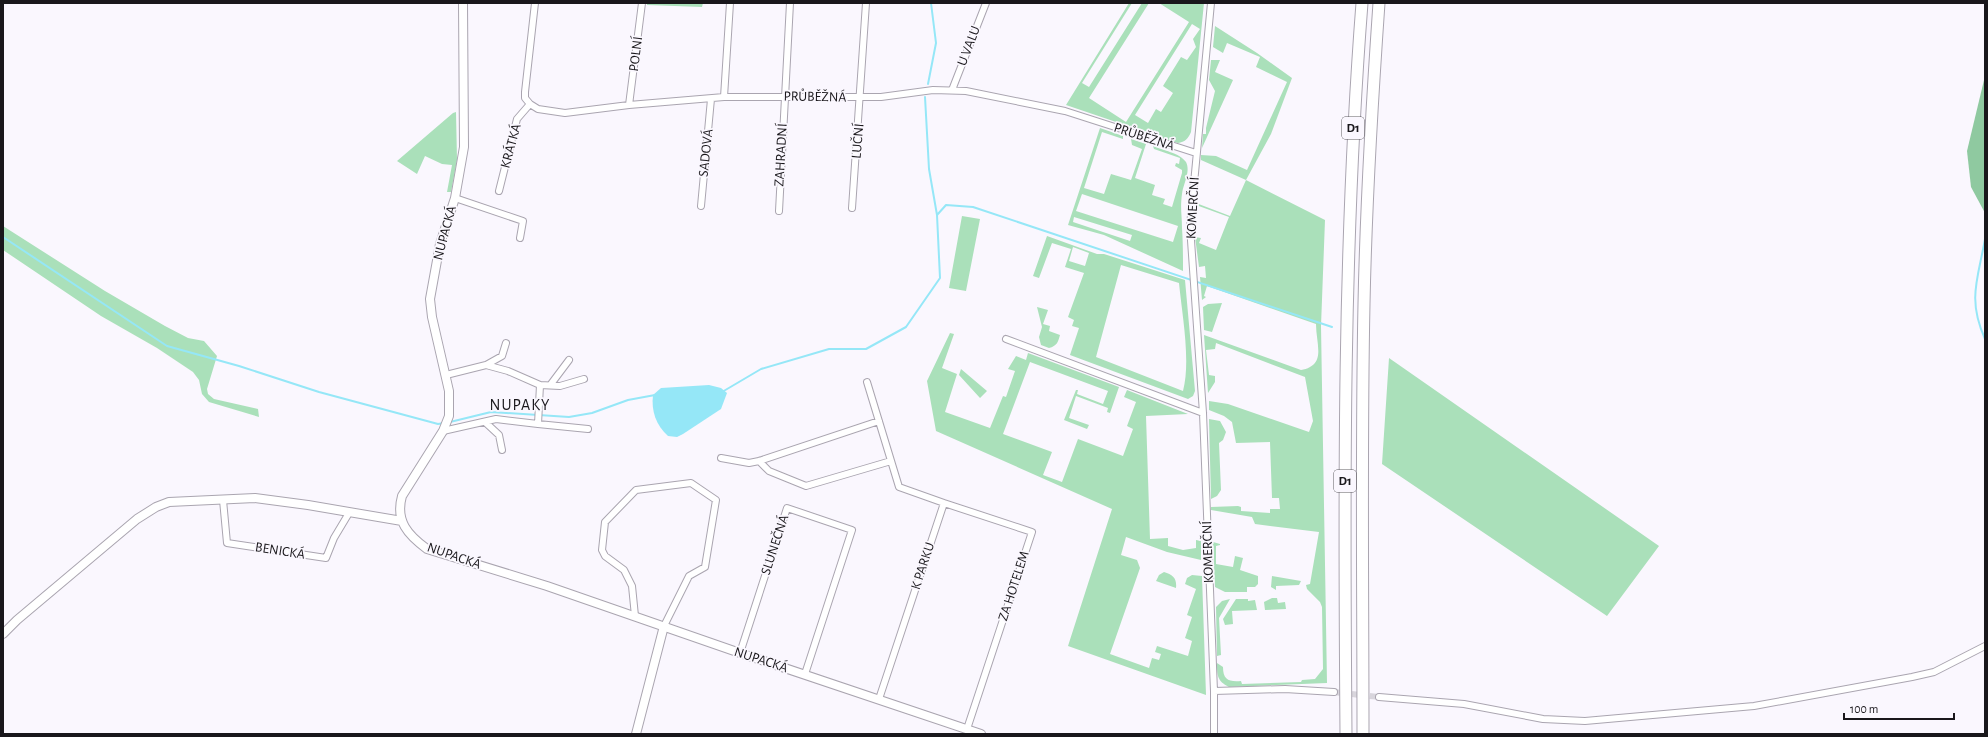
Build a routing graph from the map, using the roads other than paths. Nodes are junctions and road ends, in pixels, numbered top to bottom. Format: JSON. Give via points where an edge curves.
{"nodes":[{"id":1,"x":463,"y":3,"type":"edge"},
{"id":2,"x":535,"y":3,"type":"edge"},
{"id":3,"x":642,"y":3,"type":"edge"},
{"id":4,"x":730,"y":3,"type":"edge"},
{"id":5,"x":790,"y":3,"type":"edge"},
{"id":6,"x":866,"y":3,"type":"edge"},
{"id":7,"x":986,"y":3,"type":"edge"},
{"id":8,"x":1211,"y":3,"type":"edge"},
{"id":9,"x":1362,"y":3,"type":"edge"},
{"id":10,"x":1379,"y":3,"type":"edge"},
{"id":11,"x":952,"y":90,"type":"junction"},
{"id":12,"x":784,"y":96,"type":"junction"},
{"id":13,"x":724,"y":97,"type":"junction"},
{"id":14,"x":861,"y":98,"type":"junction"},
{"id":15,"x":712,"y":99,"type":"junction"},
{"id":16,"x":530,"y":104,"type":"junction"},
{"id":17,"x":629,"y":105,"type":"junction"},
{"id":18,"x":1196,"y":153,"type":"junction"},
{"id":19,"x":499,"y":191,"type":"dead end"},
{"id":20,"x":455,"y":198,"type":"junction"},
{"id":21,"x":701,"y":206,"type":"dead end"},
{"id":22,"x":852,"y":208,"type":"dead end"},
{"id":23,"x":779,"y":211,"type":"dead end"},
{"id":24,"x":520,"y":238,"type":"dead end"},
{"id":25,"x":1006,"y":339,"type":"dead end"},
{"id":26,"x":506,"y":343,"type":"dead end"},
{"id":27,"x":569,"y":360,"type":"dead end"},
{"id":28,"x":486,"y":365,"type":"junction"},
{"id":29,"x":446,"y":376,"type":"junction"},
{"id":30,"x":584,"y":379,"type":"dead end"},
{"id":31,"x":867,"y":382,"type":"dead end"},
{"id":32,"x":551,"y":384,"type":"junction"},
{"id":33,"x":540,"y":385,"type":"junction"},
{"id":34,"x":1203,"y":412,"type":"junction"},
{"id":35,"x":879,"y":421,"type":"junction"},
{"id":36,"x":485,"y":422,"type":"junction"},
{"id":37,"x":538,"y":422,"type":"junction"},
{"id":38,"x":444,"y":429,"type":"junction"},
{"id":39,"x":588,"y":429,"type":"dead end"},
{"id":40,"x":502,"y":450,"type":"dead end"},
{"id":41,"x":721,"y":458,"type":"dead end"},
{"id":42,"x":759,"y":461,"type":"junction"},
{"id":43,"x":891,"y":462,"type":"junction"},
{"id":44,"x":222,"y":500,"type":"junction"},
{"id":45,"x":944,"y":503,"type":"junction"},
{"id":46,"x":349,"y":513,"type":"junction"},
{"id":47,"x":402,"y":522,"type":"junction"},
{"id":48,"x":635,"y":616,"type":"junction"},
{"id":49,"x":664,"y":626,"type":"junction"},
{"id":50,"x":3,"y":634,"type":"edge"},
{"id":51,"x":1985,"y":646,"type":"edge"},
{"id":52,"x":740,"y":654,"type":"junction"},
{"id":53,"x":805,"y":674,"type":"junction"},
{"id":54,"x":1214,"y":692,"type":"junction"},
{"id":55,"x":1334,"y":692,"type":"tunnel mouth"},
{"id":56,"x":1379,"y":697,"type":"tunnel mouth"},
{"id":57,"x":879,"y":699,"type":"junction"},
{"id":58,"x":968,"y":729,"type":"junction"},
{"id":59,"x":636,"y":734,"type":"edge"},
{"id":60,"x":981,"y":734,"type":"edge"},
{"id":61,"x":1214,"y":734,"type":"edge"},
{"id":62,"x":1346,"y":734,"type":"edge"},
{"id":63,"x":1363,"y":734,"type":"edge"}],
"edges":[{"from":1,"to":20,"type":"street","name":"NUPACKÁ","via":[[464,147]]},
{"from":2,"to":16,"type":"street","via":[[525,92],[525,98]]},
{"from":3,"to":17,"type":"street","name":"POLNÍ"},
{"from":4,"to":13,"type":"street"},
{"from":5,"to":12,"type":"street","name":"ZAHRADNÍ"},
{"from":6,"to":14,"type":"street","name":"LUČNÍ"},
{"from":7,"to":11,"type":"street","name":"U VALU"},
{"from":8,"to":18,"type":"street","name":"KOMERČNÍ"},
{"from":9,"to":62,"type":"highway","number":"D1","via":[[1351,162],[1346,312]]},
{"from":10,"to":63,"type":"highway","number":"D1","via":[[1369,157],[1364,304]]},
{"from":11,"to":14,"type":"street","name":"PRŮBĚŽNÁ"},
{"from":11,"to":18,"type":"street","name":"PRŮBĚŽNÁ","via":[[1054,108]]},
{"from":12,"to":13,"type":"street","name":"PRŮBĚŽNÁ"},
{"from":12,"to":14,"type":"street","name":"PRŮBĚŽNÁ"},
{"from":12,"to":23,"type":"street","name":"ZAHRADNÍ"},
{"from":13,"to":15,"type":"street","name":"PRŮBĚŽNÁ"},
{"from":14,"to":22,"type":"street","name":"LUČNÍ"},
{"from":15,"to":17,"type":"street","name":"PRŮBĚŽNÁ"},
{"from":15,"to":21,"type":"street","name":"SADOVÁ"},
{"from":16,"to":17,"type":"street","name":"PRŮBĚŽNÁ","via":[[538,110],[565,113]]},
{"from":16,"to":19,"type":"street","name":"KRÁTKÁ","via":[[517,119]]},
{"from":18,"to":34,"type":"street","name":"KOMERČNÍ","via":[[1191,245]]},
{"from":20,"to":24,"type":"street","via":[[522,221]]},
{"from":20,"to":29,"type":"street","name":"NUPACKÁ","via":[[440,244],[430,300]]},
{"from":25,"to":34,"type":"street"},
{"from":26,"to":28,"type":"street","via":[[502,356]]},
{"from":27,"to":32,"type":"street"},
{"from":28,"to":29,"type":"street"},
{"from":28,"to":33,"type":"street","via":[[508,371]]},
{"from":29,"to":38,"type":"street","name":"NUPACKÁ","via":[[449,416]]},
{"from":30,"to":32,"type":"street","via":[[560,386]]},
{"from":31,"to":35,"type":"street"},
{"from":32,"to":33,"type":"street"},
{"from":33,"to":37,"type":"street"},
{"from":34,"to":54,"type":"street","name":"KOMERČNÍ"},
{"from":35,"to":42,"type":"street"},
{"from":35,"to":43,"type":"street"},
{"from":36,"to":37,"type":"street"},
{"from":36,"to":38,"type":"street"},
{"from":36,"to":40,"type":"street","via":[[499,435]]},
{"from":37,"to":39,"type":"street"},
{"from":38,"to":47,"type":"street","name":"NUPACKÁ","via":[[402,496],[399,505]]},
{"from":41,"to":42,"type":"street","via":[[749,463]]},
{"from":42,"to":43,"type":"street","via":[[769,471],[806,486]]},
{"from":43,"to":45,"type":"street","via":[[899,488]]},
{"from":44,"to":46,"type":"street","via":[[255,498]]},
{"from":44,"to":46,"type":"street","name":"BENICKÁ","via":[[227,543],[326,558]]},
{"from":44,"to":50,"type":"street","via":[[169,502],[156,507],[77,569]]},
{"from":45,"to":57,"type":"street","name":"K PARKU"},
{"from":45,"to":58,"type":"street","name":"ZA HOTELEM","via":[[1032,532]]},
{"from":46,"to":47,"type":"street"},
{"from":47,"to":48,"type":"street","name":"NUPACKÁ","via":[[412,538],[427,549]]},
{"from":48,"to":49,"type":"street","name":"NUPACKÁ"},
{"from":48,"to":49,"type":"street","via":[[632,586],[624,570],[605,556],[602,550],[605,522],[636,490],[691,483],[716,500],[705,567],[689,576]]},
{"from":49,"to":52,"type":"street","name":"NUPACKÁ"},
{"from":49,"to":59,"type":"street"},
{"from":51,"to":56,"type":"street","via":[[1934,672],[1754,706],[1708,711],[1568,721],[1543,719],[1464,704]]},
{"from":52,"to":53,"type":"street","name":"NUPACKÁ"},
{"from":52,"to":53,"type":"street","name":"SLUNEČNÁ","via":[[787,508],[852,530]]},
{"from":53,"to":57,"type":"street","name":"NUPACKÁ"},
{"from":54,"to":55,"type":"street","via":[[1285,689]]},
{"from":54,"to":61,"type":"street","name":"KOMERČNÍ"},
{"from":57,"to":58,"type":"street","name":"NUPACKÁ"},
{"from":58,"to":60,"type":"street","name":"NUPACKÁ"}]}
